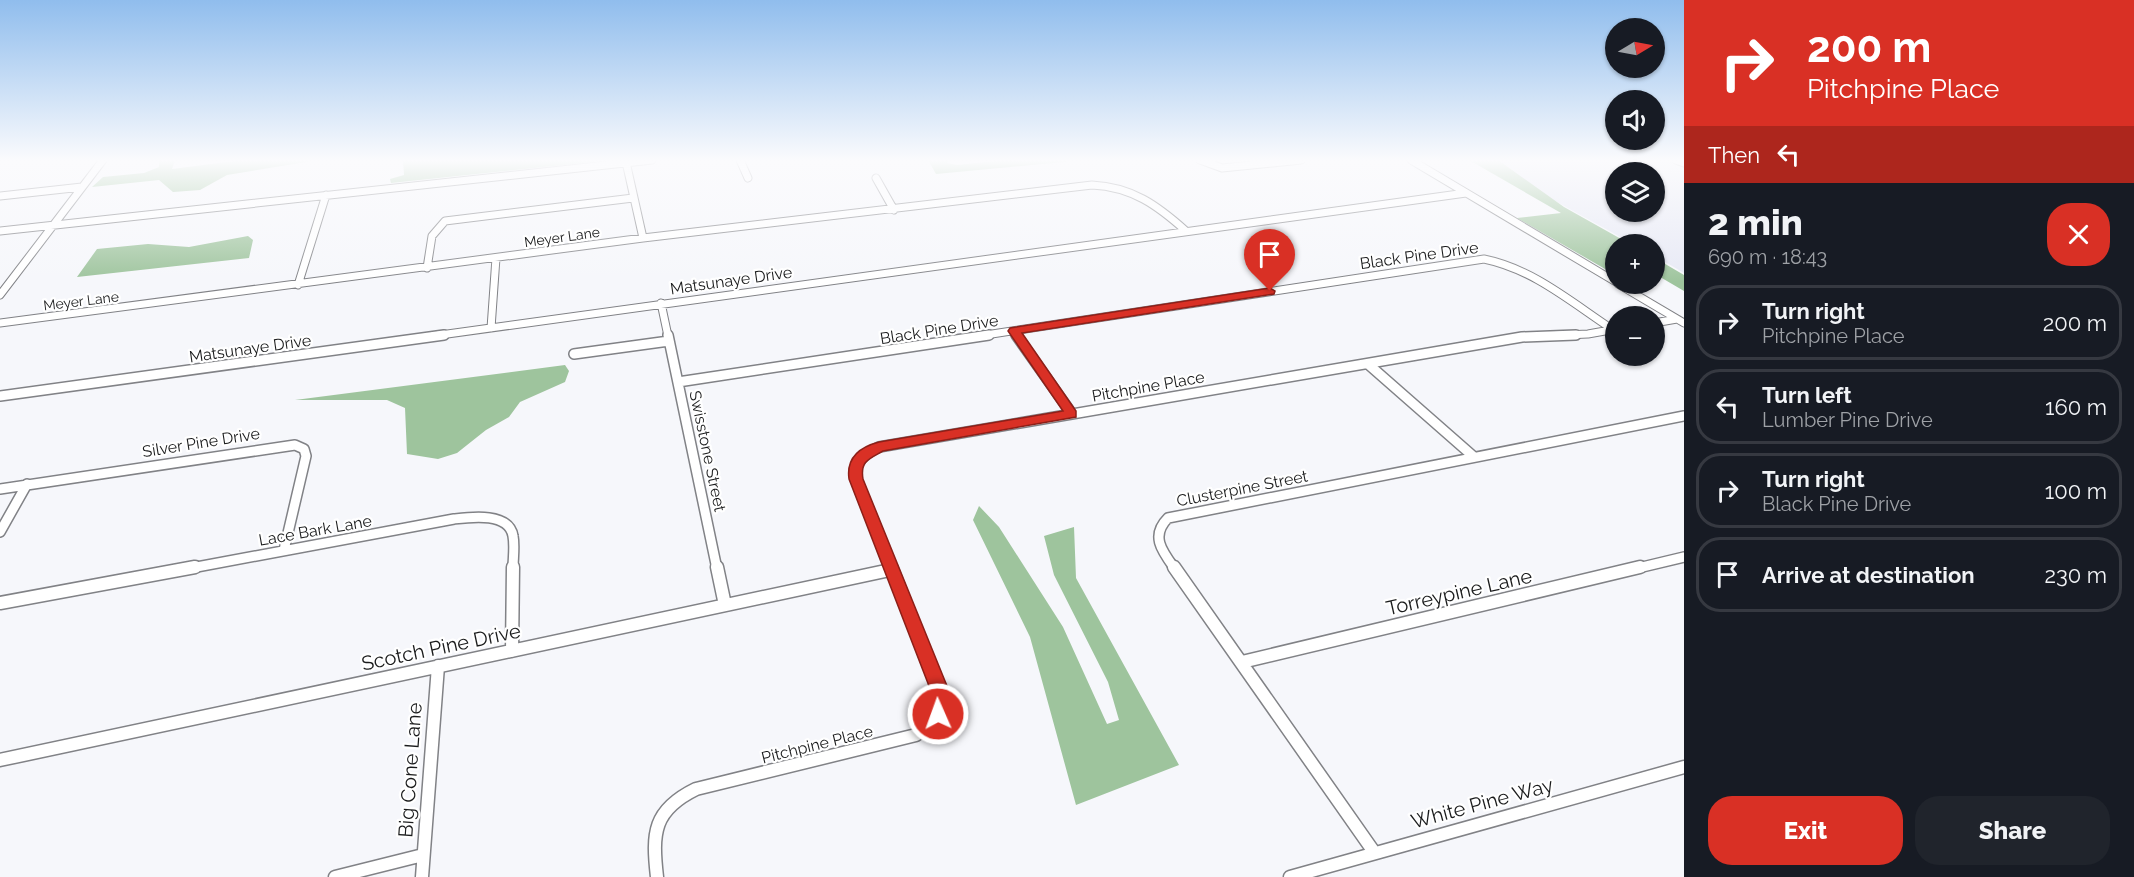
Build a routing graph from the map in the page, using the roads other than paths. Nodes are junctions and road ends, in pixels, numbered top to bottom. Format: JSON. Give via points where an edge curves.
{"nodes":[{"id":1,"x":71,"y":201,"type":"edge"},
{"id":2,"x":272,"y":201,"type":"edge"},
{"id":3,"x":324,"y":201,"type":"edge"},
{"id":4,"x":609,"y":201,"type":"edge"},
{"id":5,"x":634,"y":201,"type":"edge"},
{"id":6,"x":889,"y":201,"type":"edge"},
{"id":7,"x":971,"y":201,"type":"edge"},
{"id":8,"x":1152,"y":201,"type":"edge"},
{"id":9,"x":1408,"y":201,"type":"edge"},
{"id":10,"x":1479,"y":201,"type":"edge"},
{"id":11,"x":894,"y":210,"type":"junction"},
{"id":12,"x":52,"y":225,"type":"junction"},
{"id":13,"x":0,"y":231,"type":"edge"},
{"id":14,"x":1186,"y":231,"type":"junction"},
{"id":15,"x":643,"y":238,"type":"junction"},
{"id":16,"x":496,"y":258,"type":"junction"},
{"id":17,"x":427,"y":268,"type":"junction"},
{"id":18,"x":1605,"y":276,"type":"edge"},
{"id":19,"x":298,"y":285,"type":"junction"},
{"id":20,"x":1635,"y":294,"type":"edge"},
{"id":21,"x":0,"y":295,"type":"edge"},
{"id":22,"x":661,"y":303,"type":"junction"},
{"id":23,"x":1680,"y":321,"type":"edge"},
{"id":24,"x":1665,"y":322,"type":"edge"},
{"id":25,"x":0,"y":323,"type":"edge"},
{"id":26,"x":1605,"y":323,"type":"edge"},
{"id":27,"x":491,"y":328,"type":"junction"},
{"id":28,"x":1014,"y":331,"type":"junction"},
{"id":29,"x":1605,"y":331,"type":"edge"},
{"id":30,"x":669,"y":341,"type":"junction"},
{"id":31,"x":574,"y":354,"type":"dead end"},
{"id":32,"x":1368,"y":364,"type":"junction"},
{"id":33,"x":678,"y":382,"type":"junction"},
{"id":34,"x":0,"y":396,"type":"edge"},
{"id":35,"x":1072,"y":414,"type":"junction"},
{"id":36,"x":1684,"y":416,"type":"edge"},
{"id":37,"x":1474,"y":457,"type":"junction"},
{"id":38,"x":27,"y":484,"type":"junction"},
{"id":39,"x":0,"y":489,"type":"edge"},
{"id":40,"x":0,"y":532,"type":"edge"},
{"id":41,"x":284,"y":550,"type":"junction"},
{"id":42,"x":1684,"y":557,"type":"edge"},
{"id":43,"x":890,"y":570,"type":"junction"},
{"id":44,"x":0,"y":603,"type":"edge"},
{"id":45,"x":725,"y":605,"type":"junction"},
{"id":46,"x":512,"y":651,"type":"junction"},
{"id":47,"x":1242,"y":662,"type":"junction"},
{"id":48,"x":438,"y":666,"type":"junction"},
{"id":49,"x":0,"y":760,"type":"edge"},
{"id":50,"x":1684,"y":767,"type":"edge"},
{"id":51,"x":1374,"y":852,"type":"junction"},
{"id":52,"x":423,"y":855,"type":"junction"},
{"id":53,"x":335,"y":877,"type":"edge"},
{"id":54,"x":422,"y":877,"type":"edge"},
{"id":55,"x":657,"y":877,"type":"edge"},
{"id":56,"x":1290,"y":877,"type":"edge"}],
"edges":[{"from":1,"to":12,"type":"street"},
{"from":2,"to":12,"type":"street"},
{"from":3,"to":19,"type":"street"},
{"from":4,"to":17,"type":"street","via":[[446,221],[434,228],[431,235]]},
{"from":5,"to":15,"type":"street"},
{"from":6,"to":11,"type":"street"},
{"from":7,"to":11,"type":"street","name":"Meyer Lane"},
{"from":8,"to":14,"type":"street","name":"Meyer Lane"},
{"from":9,"to":14,"type":"street","name":"Matsunaye Drive"},
{"from":10,"to":18,"type":"street"},
{"from":11,"to":15,"type":"street","name":"Meyer Lane"},
{"from":12,"to":13,"type":"street"},
{"from":12,"to":21,"type":"street"},
{"from":14,"to":22,"type":"street","name":"Matsunaye Drive"},
{"from":15,"to":16,"type":"street","name":"Meyer Lane"},
{"from":16,"to":17,"type":"street","name":"Meyer Lane"},
{"from":16,"to":27,"type":"street"},
{"from":17,"to":19,"type":"street","name":"Meyer Lane"},
{"from":19,"to":25,"type":"street","name":"Meyer Lane"},
{"from":20,"to":23,"type":"street"},
{"from":22,"to":27,"type":"street","name":"Matsunaye Drive"},
{"from":22,"to":30,"type":"street","name":"Swisstone Street"},
{"from":23,"to":24,"type":"street"},
{"from":26,"to":28,"type":"street","name":"Black Pine Drive","via":[[1511,264],[1484,259]]},
{"from":27,"to":34,"type":"street","name":"Matsunaye Drive"},
{"from":28,"to":33,"type":"street","name":"Black Pine Drive"},
{"from":28,"to":35,"type":"street"},
{"from":29,"to":32,"type":"street","name":"Pitchpine Place","via":[[1522,337]]},
{"from":30,"to":31,"type":"street"},
{"from":30,"to":33,"type":"street","name":"Swisstone Street"},
{"from":32,"to":35,"type":"street","name":"Pitchpine Place"},
{"from":32,"to":37,"type":"street"},
{"from":33,"to":45,"type":"street","name":"Swisstone Street"},
{"from":35,"to":43,"type":"street","name":"Pitchpine Place","via":[[879,447],[858,459],[854,468],[856,479]]},
{"from":36,"to":37,"type":"street","name":"Clusterpine Street"},
{"from":37,"to":47,"type":"street","name":"Clusterpine Street","via":[[1168,518],[1159,527],[1158,538],[1166,556]]},
{"from":38,"to":39,"type":"street","name":"Silver Pine Drive"},
{"from":38,"to":40,"type":"street"},
{"from":38,"to":41,"type":"street","name":"Silver Pine Drive","via":[[295,445],[306,456]]},
{"from":41,"to":44,"type":"street","name":"Lace Bark Lane"},
{"from":41,"to":46,"type":"street","name":"Lace Bark Lane","via":[[473,518],[499,518],[508,523],[513,533]]},
{"from":42,"to":47,"type":"street","name":"Torreypine Lane"},
{"from":43,"to":45,"type":"street","name":"Scotch Pine Drive"},
{"from":43,"to":55,"type":"street","name":"Pitchpine Place","via":[[938,686],[941,702],[929,727],[916,735],[676,797],[663,809],[656,826]]},
{"from":45,"to":46,"type":"street","name":"Scotch Pine Drive"},
{"from":46,"to":48,"type":"street","name":"Scotch Pine Drive"},
{"from":47,"to":51,"type":"street","name":"Clusterpine Street"},
{"from":48,"to":49,"type":"street","name":"Scotch Pine Drive"},
{"from":48,"to":52,"type":"street","name":"Big Cone Lane"},
{"from":50,"to":51,"type":"street","name":"White Pine Way"},
{"from":51,"to":56,"type":"street","name":"White Pine Way"},
{"from":52,"to":53,"type":"street"},
{"from":52,"to":54,"type":"street","name":"Big Cone Lane"}]}
